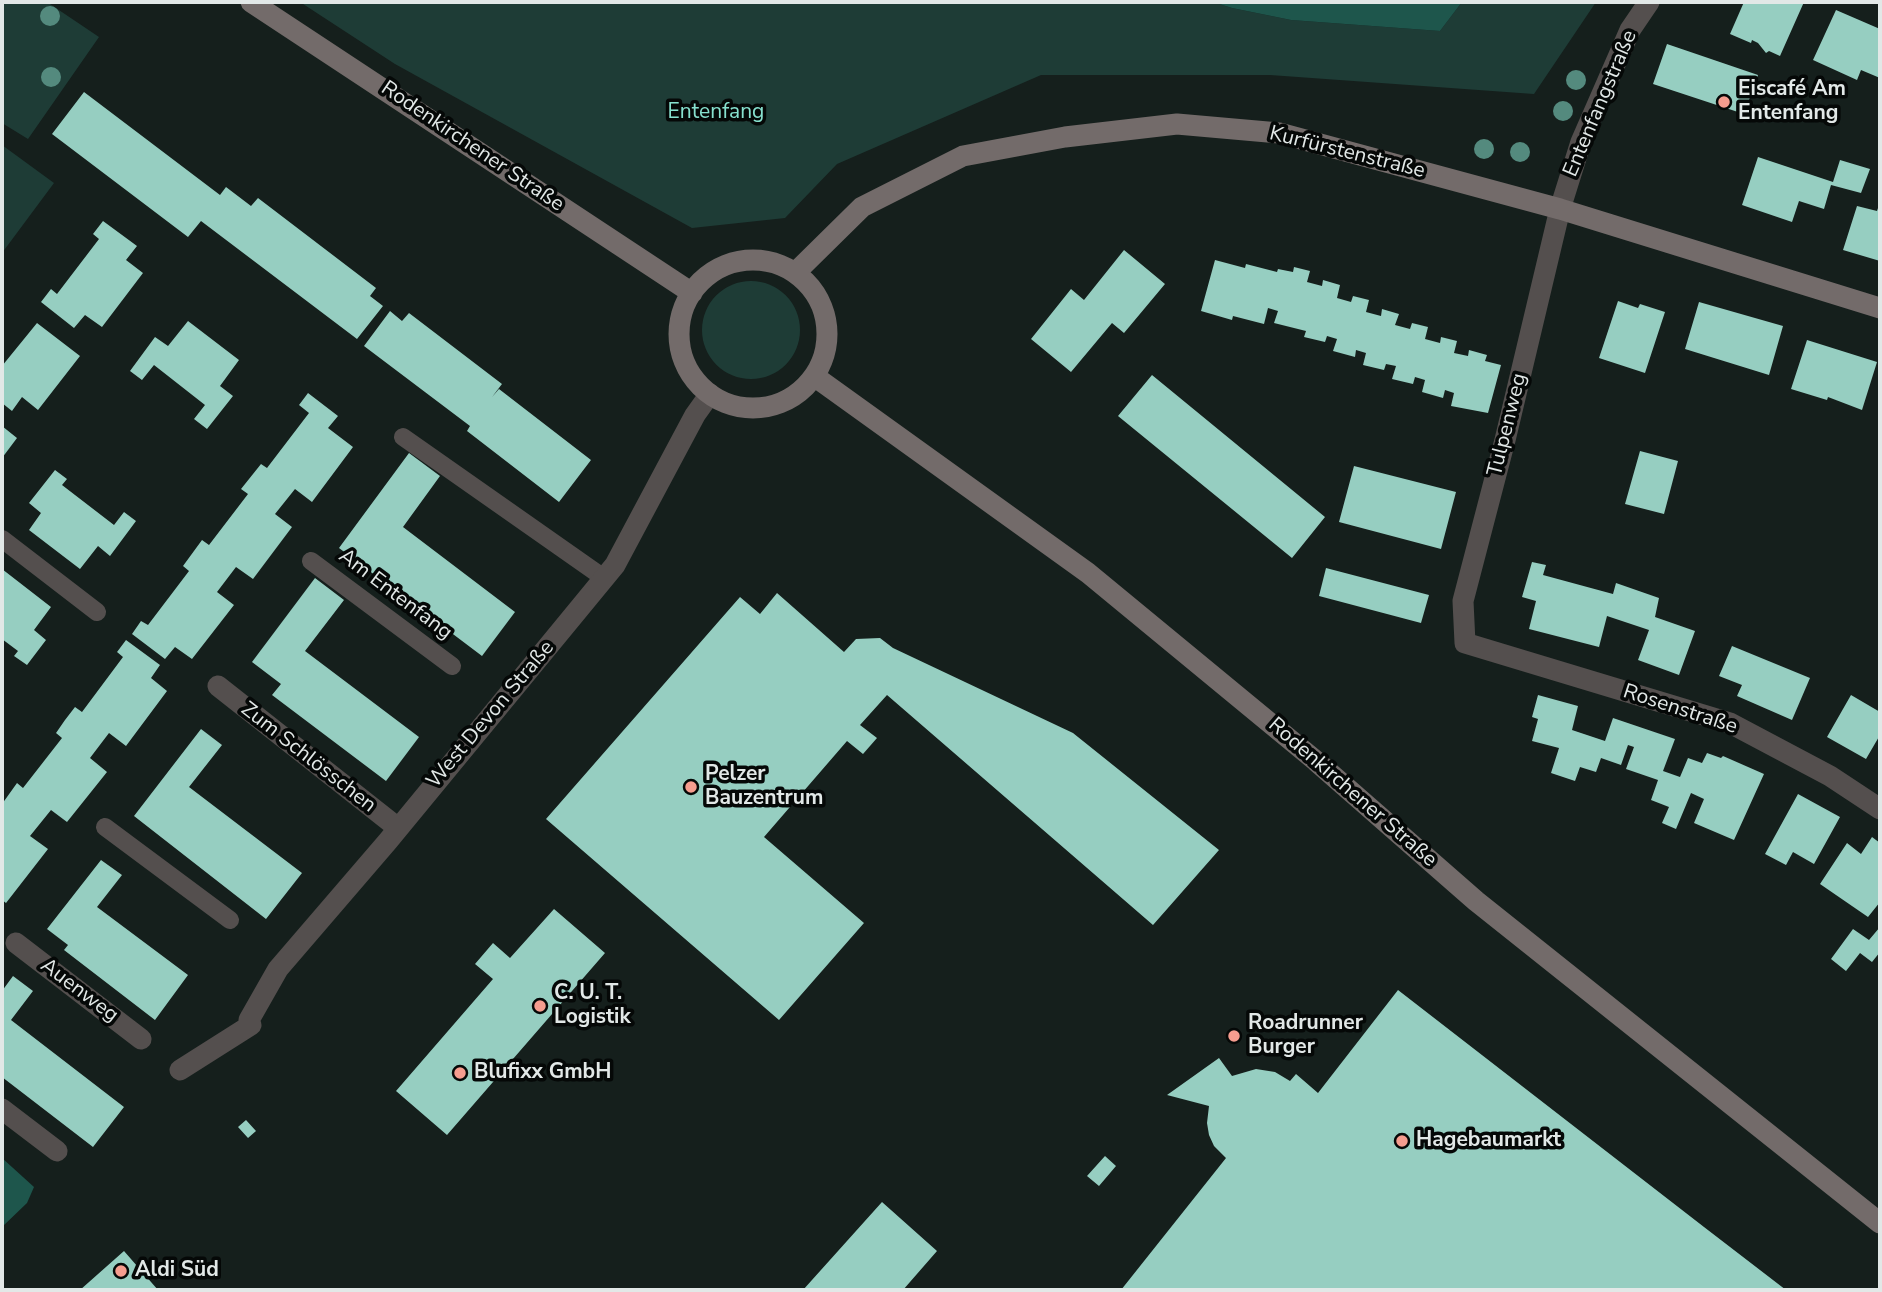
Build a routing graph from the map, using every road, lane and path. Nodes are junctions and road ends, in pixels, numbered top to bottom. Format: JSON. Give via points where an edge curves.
{"nodes":[{"id":1,"x":251,"y":2,"type":"edge"},
{"id":2,"x":1648,"y":2,"type":"edge"},
{"id":3,"x":1560,"y":209,"type":"junction"},
{"id":4,"x":795,"y":273,"type":"junction"},
{"id":5,"x":692,"y":293,"type":"junction"},
{"id":6,"x":1880,"y":308,"type":"edge"},
{"id":7,"x":814,"y":376,"type":"junction"},
{"id":8,"x":710,"y":394,"type":"junction"},
{"id":9,"x":402,"y":437,"type":"dead end"},
{"id":10,"x":2,"y":539,"type":"edge"},
{"id":11,"x":311,"y":561,"type":"dead end"},
{"id":12,"x":604,"y":578,"type":"junction"},
{"id":13,"x":97,"y":612,"type":"dead end"},
{"id":14,"x":1465,"y":643,"type":"joint"},
{"id":15,"x":452,"y":666,"type":"dead end"},
{"id":16,"x":218,"y":686,"type":"dead end"},
{"id":17,"x":1880,"y":809,"type":"edge"},
{"id":18,"x":106,"y":827,"type":"dead end"},
{"id":19,"x":398,"y":828,"type":"junction"},
{"id":20,"x":230,"y":920,"type":"dead end"},
{"id":21,"x":16,"y":943,"type":"dead end"},
{"id":22,"x":141,"y":1039,"type":"dead end"},
{"id":23,"x":180,"y":1070,"type":"dead end"},
{"id":24,"x":2,"y":1109,"type":"edge"},
{"id":25,"x":57,"y":1151,"type":"dead end"},
{"id":26,"x":1880,"y":1223,"type":"edge"}],
"edges":[{"from":1,"to":5,"type":"main road","name":"Rodenkirchener Straße"},
{"from":2,"to":3,"type":"street","name":"Entenfangstraße","via":[[1630,30],[1581,142]]},
{"from":3,"to":4,"type":"main road","name":"Kurfürstenstraße","via":[[1279,133],[1177,124],[1065,137],[963,156],[862,207]]},
{"from":3,"to":6,"type":"main road","name":"Kurfürstenstraße"},
{"from":3,"to":14,"type":"street","name":"Tulpenweg","via":[[1463,601]]},
{"from":4,"to":5,"type":"main road","via":[[764,261],[736,263],[712,273]]},
{"from":4,"to":7,"type":"main road","via":[[819,300],[827,324],[825,353]]},
{"from":5,"to":8,"type":"main road","via":[[680,338],[686,365]]},
{"from":7,"to":8,"type":"main road","via":[[787,400],[762,407],[737,406]]},
{"from":7,"to":26,"type":"main road","name":"Rodenkirchener Straße","via":[[1088,573],[1316,761],[1476,901]]},
{"from":8,"to":12,"type":"street","name":"West Devon Straße"},
{"from":9,"to":12,"type":"lane"},
{"from":10,"to":13,"type":"lane"},
{"from":11,"to":15,"type":"lane","name":"Am Entenfang"},
{"from":12,"to":19,"type":"street","name":"West Devon Straße"},
{"from":14,"to":17,"type":"street","name":"Rosenstraße","via":[[1730,723],[1830,776]]},
{"from":16,"to":19,"type":"street","name":"Zum Schlösschen"},
{"from":18,"to":20,"type":"lane"},
{"from":19,"to":23,"type":"street","name":"West Devon Straße","via":[[278,969],[250,1023]]},
{"from":21,"to":22,"type":"street","name":"Auenweg"},
{"from":24,"to":25,"type":"street"}]}
